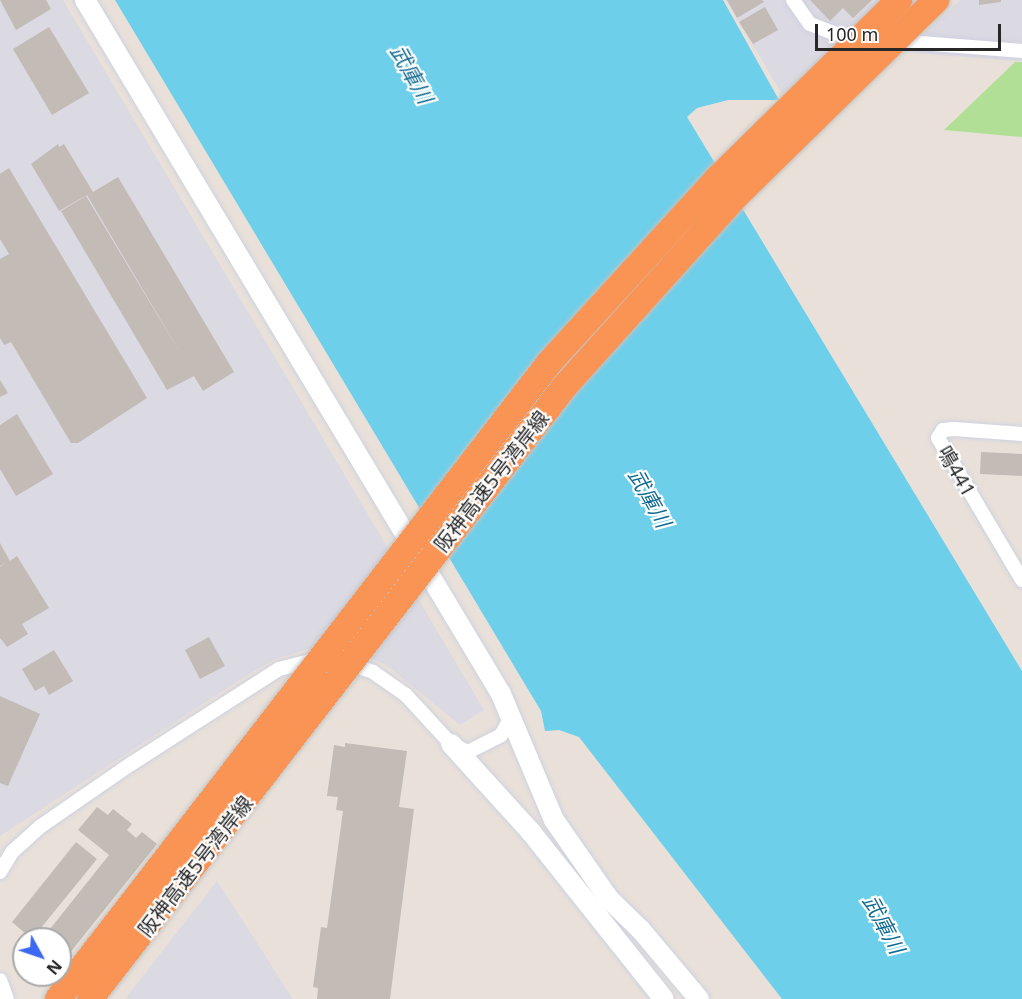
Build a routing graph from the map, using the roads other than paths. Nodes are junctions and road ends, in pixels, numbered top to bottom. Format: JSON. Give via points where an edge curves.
{"nodes":[{"id":1,"x":85,"y":0,"type":"edge"},
{"id":2,"x":793,"y":0,"type":"edge"},
{"id":3,"x":899,"y":0,"type":"edge"},
{"id":4,"x":936,"y":0,"type":"edge"},
{"id":5,"x":1022,"y":51,"type":"edge"},
{"id":6,"x":1022,"y":434,"type":"edge"},
{"id":7,"x":1022,"y":579,"type":"edge"},
{"id":8,"x":507,"y":709,"type":"junction"},
{"id":9,"x":452,"y":744,"type":"junction"},
{"id":10,"x":0,"y":872,"type":"edge"},
{"id":11,"x":0,"y":980,"type":"edge"},
{"id":12,"x":7,"y":999,"type":"edge"},
{"id":13,"x":58,"y":999,"type":"edge"},
{"id":14,"x":90,"y":999,"type":"edge"},
{"id":15,"x":664,"y":999,"type":"edge"},
{"id":16,"x":699,"y":999,"type":"edge"}],
"edges":[{"from":1,"to":8,"type":"street"},
{"from":2,"to":5,"type":"street","via":[[810,24],[844,37]]},
{"from":3,"to":13,"type":"highway","name":"阪神高速5号湾岸線","bridge":true,"via":[[718,177],[549,363]]},
{"from":4,"to":14,"type":"highway","name":"阪神高速5号湾岸線","bridge":true,"via":[[734,198],[565,386]]},
{"from":6,"to":7,"type":"street","name":"鳴441","via":[[954,429],[943,430],[938,438]]},
{"from":8,"to":9,"type":"street","via":[[508,723],[501,735],[478,750],[468,752]]},
{"from":8,"to":16,"type":"street","via":[[534,779],[583,866]]},
{"from":9,"to":10,"type":"street","via":[[405,694],[373,672],[323,658],[279,669],[41,826],[12,852]]},
{"from":9,"to":15,"type":"street","via":[[552,856]]},
{"from":11,"to":12,"type":"street"}]}
